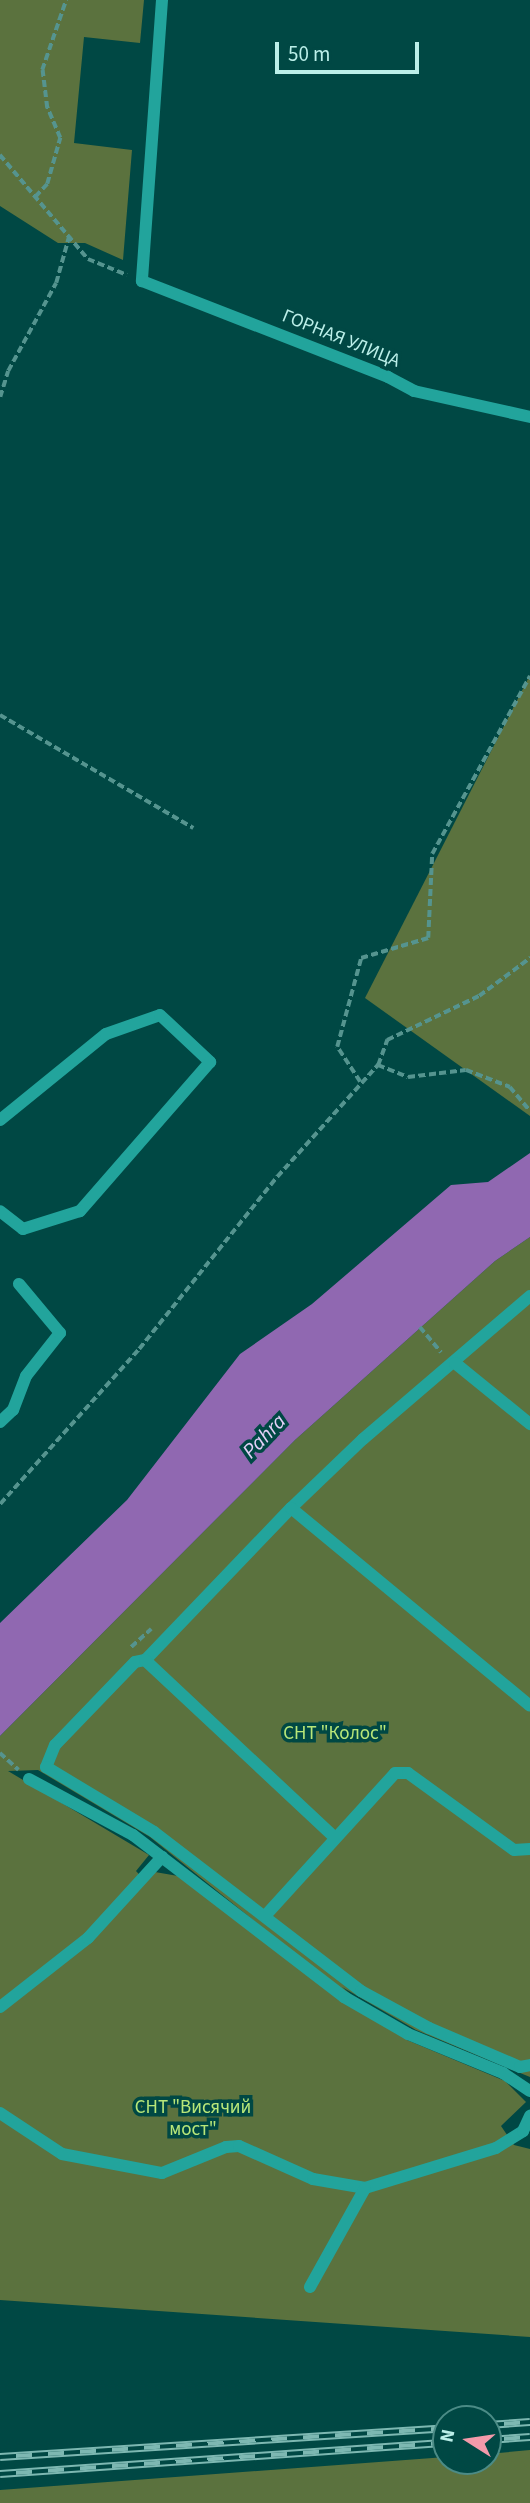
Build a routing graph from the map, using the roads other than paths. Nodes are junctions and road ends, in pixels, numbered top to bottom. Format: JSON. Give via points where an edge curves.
{"nodes":[{"id":1,"x":162,"y":0,"type":"edge"},
{"id":2,"x":530,"y":417,"type":"edge"},
{"id":3,"x":0,"y":1120,"type":"edge"},
{"id":4,"x":0,"y":1211,"type":"edge"},
{"id":5,"x":19,"y":1284,"type":"dead end"},
{"id":6,"x":530,"y":1296,"type":"edge"},
{"id":7,"x":455,"y":1363,"type":"junction"},
{"id":8,"x":0,"y":1422,"type":"edge"},
{"id":9,"x":530,"y":1424,"type":"edge"},
{"id":10,"x":291,"y":1508,"type":"junction"},
{"id":11,"x":145,"y":1660,"type":"junction"},
{"id":12,"x":530,"y":1706,"type":"edge"},
{"id":13,"x":29,"y":1779,"type":"dead end"},
{"id":14,"x":335,"y":1838,"type":"junction"},
{"id":15,"x":530,"y":1849,"type":"edge"},
{"id":16,"x":162,"y":1857,"type":"junction"},
{"id":17,"x":265,"y":1916,"type":"junction"},
{"id":18,"x":0,"y":2007,"type":"edge"},
{"id":19,"x":530,"y":2065,"type":"edge"},
{"id":20,"x":530,"y":2091,"type":"edge"},
{"id":21,"x":0,"y":2113,"type":"edge"},
{"id":22,"x":530,"y":2116,"type":"edge"},
{"id":23,"x":526,"y":2136,"type":"edge"},
{"id":24,"x":365,"y":2188,"type":"junction"},
{"id":25,"x":310,"y":2287,"type":"dead end"}],
"edges":[{"from":1,"to":2,"type":"street","name":"ГОРНАЯ УЛИЦА","via":[[142,281],[414,391]]},
{"from":3,"to":4,"type":"street","via":[[106,1034],[160,1014],[210,1062],[80,1211],[23,1229]]},
{"from":5,"to":8,"type":"street","via":[[60,1332],[26,1376],[13,1410]]},
{"from":6,"to":7,"type":"street"},
{"from":7,"to":9,"type":"street"},
{"from":7,"to":10,"type":"street","via":[[363,1439]]},
{"from":10,"to":11,"type":"street"},
{"from":10,"to":12,"type":"street"},
{"from":11,"to":14,"type":"street"},
{"from":11,"to":17,"type":"street","via":[[135,1662],[55,1745],[46,1767],[154,1832]]},
{"from":13,"to":16,"type":"street","via":[[134,1835]]},
{"from":14,"to":15,"type":"street","via":[[394,1773],[408,1773],[514,1850]]},
{"from":14,"to":17,"type":"street"},
{"from":16,"to":18,"type":"street","via":[[88,1938]]},
{"from":16,"to":20,"type":"street","via":[[344,1997],[408,2034],[503,2073]]},
{"from":17,"to":19,"type":"street","via":[[361,1991],[429,2028],[520,2067]]},
{"from":21,"to":24,"type":"street","via":[[62,2154],[162,2173],[239,2146],[313,2179]]},
{"from":22,"to":23,"type":"street"},
{"from":23,"to":24,"type":"street"},
{"from":24,"to":25,"type":"street"}]}
